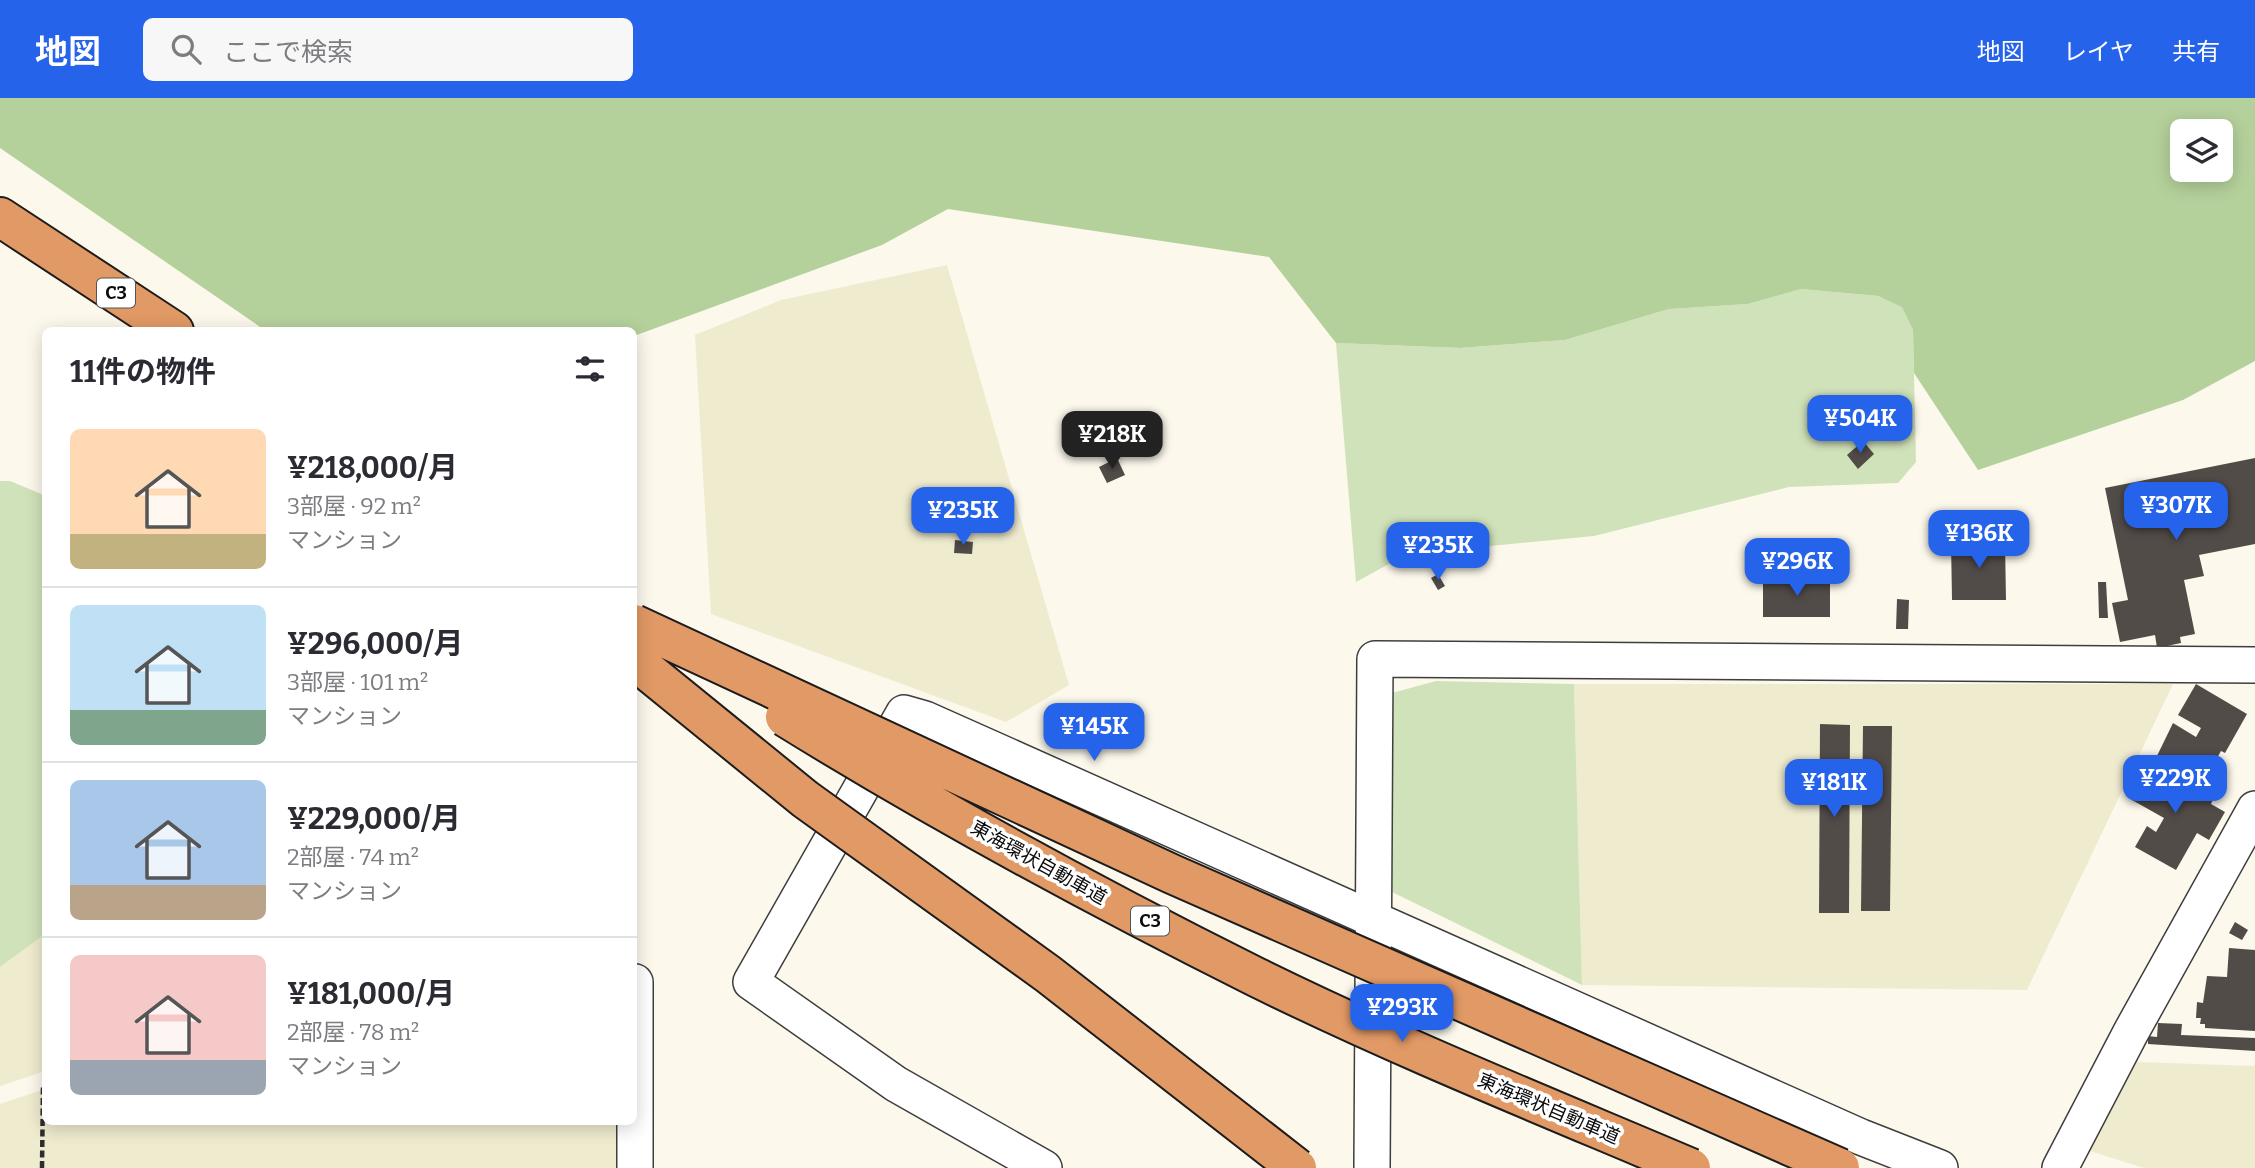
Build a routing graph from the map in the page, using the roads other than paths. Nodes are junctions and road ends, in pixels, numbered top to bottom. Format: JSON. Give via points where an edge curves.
{"nodes":[{"id":1,"x":0,"y":217,"type":"edge"},
{"id":2,"x":168,"y":327,"type":"edge"},
{"id":3,"x":637,"y":625,"type":"edge"},
{"id":4,"x":637,"y":626,"type":"edge"},
{"id":5,"x":637,"y":662,"type":"edge"},
{"id":6,"x":2255,"y":664,"type":"edge"},
{"id":7,"x":2255,"y":809,"type":"edge"},
{"id":8,"x":1375,"y":918,"type":"junction"},
{"id":9,"x":635,"y":1125,"type":"edge"},
{"id":10,"x":635,"y":1168,"type":"edge"},
{"id":11,"x":1044,"y":1168,"type":"edge"},
{"id":12,"x":1297,"y":1168,"type":"edge"},
{"id":13,"x":1372,"y":1168,"type":"edge"},
{"id":14,"x":1691,"y":1168,"type":"edge"},
{"id":15,"x":1840,"y":1168,"type":"edge"},
{"id":16,"x":1940,"y":1168,"type":"edge"},
{"id":17,"x":2060,"y":1168,"type":"edge"}],
"edges":[{"from":1,"to":2,"type":"highway","number":"C3"},
{"from":3,"to":15,"type":"highway","bridge":true,"via":[[1172,874]]},
{"from":4,"to":14,"type":"highway","name":"東海環状自動車道","number":"C3","bridge":true,"via":[[855,760],[1079,885],[1258,977],[1443,1063]]},
{"from":5,"to":12,"type":"highway","bridge":true,"via":[[805,799],[1048,974]]},
{"from":6,"to":8,"type":"street","via":[[1375,659]]},
{"from":7,"to":17,"type":"street"},
{"from":8,"to":11,"type":"street","via":[[904,713],[751,982],[896,1084]]},
{"from":8,"to":13,"type":"street"},
{"from":8,"to":16,"type":"street","via":[[1861,1137]]},
{"from":9,"to":10,"type":"street"}]}
